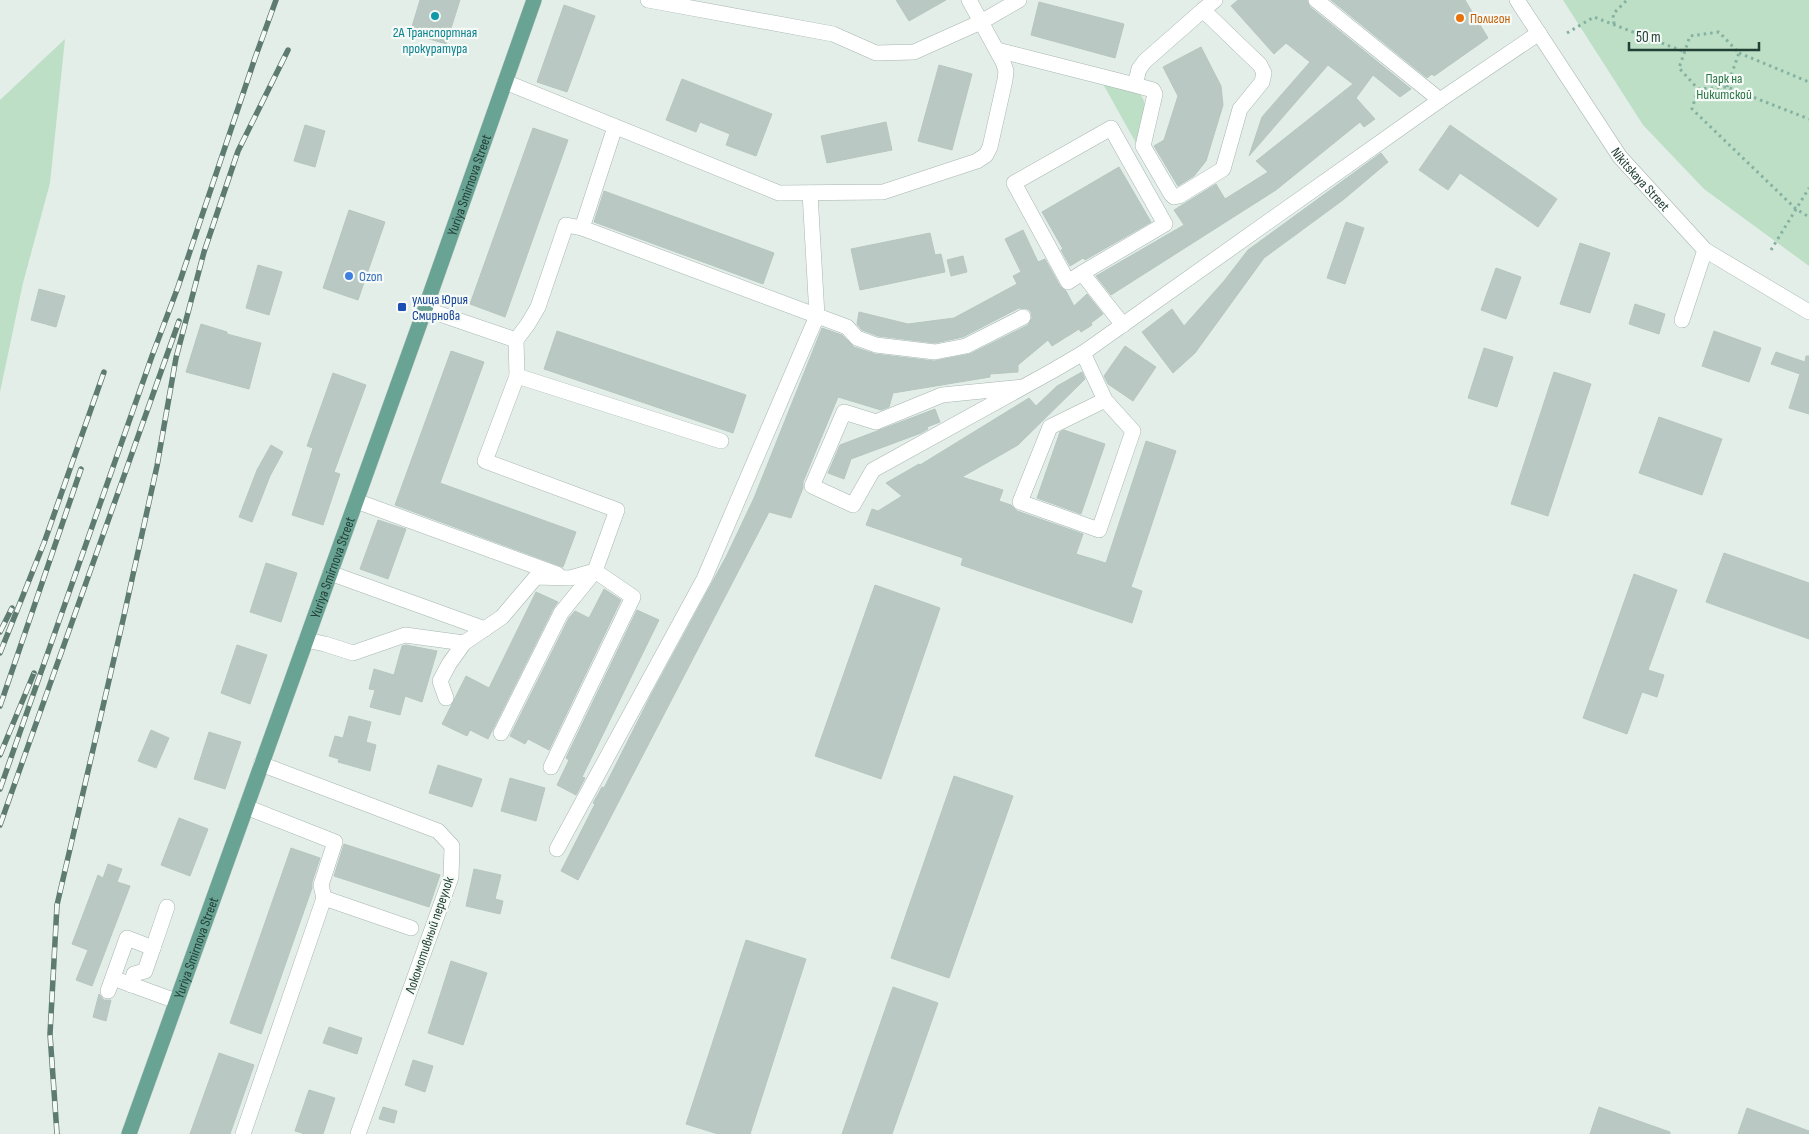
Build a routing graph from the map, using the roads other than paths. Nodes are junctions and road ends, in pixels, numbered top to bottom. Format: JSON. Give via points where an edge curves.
{"nodes":[{"id":1,"x":534,"y":0,"type":"edge"},
{"id":2,"x":648,"y":0,"type":"edge"},
{"id":3,"x":969,"y":0,"type":"edge"},
{"id":4,"x":1019,"y":0,"type":"edge"},
{"id":5,"x":1215,"y":0,"type":"edge"},
{"id":6,"x":1316,"y":0,"type":"edge"},
{"id":7,"x":1517,"y":0,"type":"edge"},
{"id":8,"x":1203,"y":10,"type":"junction"},
{"id":9,"x":981,"y":22,"type":"junction"},
{"id":10,"x":1539,"y":33,"type":"junction"},
{"id":11,"x":996,"y":50,"type":"junction"},
{"id":12,"x":505,"y":82,"type":"junction"},
{"id":13,"x":1135,"y":85,"type":"junction"},
{"id":14,"x":1440,"y":100,"type":"junction"},
{"id":15,"x":615,"y":126,"type":"junction"},
{"id":16,"x":810,"y":193,"type":"junction"},
{"id":17,"x":582,"y":228,"type":"junction"},
{"id":18,"x":1705,"y":250,"type":"junction"},
{"id":19,"x":1082,"y":273,"type":"junction"},
{"id":20,"x":425,"y":309,"type":"junction"},
{"id":21,"x":1809,"y":312,"type":"edge"},
{"id":22,"x":817,"y":316,"type":"junction"},
{"id":23,"x":1023,"y":318,"type":"dead end"},
{"id":24,"x":1682,"y":320,"type":"dead end"},
{"id":25,"x":1123,"y":325,"type":"junction"},
{"id":26,"x":516,"y":340,"type":"junction"},
{"id":27,"x":1083,"y":353,"type":"junction"},
{"id":28,"x":517,"y":376,"type":"junction"},
{"id":29,"x":1023,"y":387,"type":"junction"},
{"id":30,"x":1106,"y":400,"type":"junction"},
{"id":31,"x":721,"y":441,"type":"dead end"},
{"id":32,"x":356,"y":501,"type":"junction"},
{"id":33,"x":595,"y":571,"type":"junction"},
{"id":34,"x":330,"y":573,"type":"junction"},
{"id":35,"x":570,"y":578,"type":"junction"},
{"id":36,"x":485,"y":629,"type":"junction"},
{"id":37,"x":306,"y":640,"type":"junction"},
{"id":38,"x":464,"y":642,"type":"junction"},
{"id":39,"x":446,"y":698,"type":"dead end"},
{"id":40,"x":501,"y":733,"type":"dead end"},
{"id":41,"x":261,"y":764,"type":"junction"},
{"id":42,"x":551,"y":767,"type":"dead end"},
{"id":43,"x":246,"y":807,"type":"junction"},
{"id":44,"x":557,"y":849,"type":"dead end"},
{"id":45,"x":324,"y":898,"type":"junction"},
{"id":46,"x":167,"y":907,"type":"dead end"},
{"id":47,"x":411,"y":928,"type":"dead end"},
{"id":48,"x":153,"y":948,"type":"junction"},
{"id":49,"x":130,"y":985,"type":"junction"},
{"id":50,"x":176,"y":1002,"type":"junction"},
{"id":51,"x":129,"y":1134,"type":"edge"},
{"id":52,"x":243,"y":1134,"type":"edge"},
{"id":53,"x":358,"y":1134,"type":"edge"}],
"edges":[{"from":1,"to":12,"type":"main road","name":"Yuriya Smirnova Street"},
{"from":2,"to":9,"type":"street","via":[[834,34],[876,53],[914,52]]},
{"from":3,"to":9,"type":"street"},
{"from":4,"to":9,"type":"street"},
{"from":5,"to":8,"type":"street"},
{"from":6,"to":14,"type":"street"},
{"from":7,"to":10,"type":"street","name":"Nikitskaya Street"},
{"from":8,"to":13,"type":"street","via":[[1145,61]]},
{"from":8,"to":13,"type":"street","via":[[1260,65],[1264,73],[1262,82],[1240,109],[1223,169],[1174,197],[1143,146],[1155,92]]},
{"from":9,"to":11,"type":"street"},
{"from":10,"to":14,"type":"street"},
{"from":10,"to":18,"type":"street","name":"Nikitskaya Street","via":[[1620,157]]},
{"from":11,"to":13,"type":"street"},
{"from":11,"to":16,"type":"street","via":[[1006,70],[1006,80],[986,155],[977,161],[883,192]]},
{"from":12,"to":15,"type":"street"},
{"from":12,"to":20,"type":"main road","name":"Yuriya Smirnova Street"},
{"from":14,"to":25,"type":"street"},
{"from":15,"to":16,"type":"street","via":[[779,193]]},
{"from":15,"to":17,"type":"street"},
{"from":16,"to":22,"type":"street"},
{"from":17,"to":22,"type":"street"},
{"from":17,"to":26,"type":"street","via":[[566,224],[538,307]]},
{"from":18,"to":21,"type":"street","name":"Nikitskaya Street"},
{"from":18,"to":24,"type":"street"},
{"from":19,"to":19,"type":"street","via":[[1068,282],[1014,183],[1111,128],[1165,224]]},
{"from":19,"to":25,"type":"street"},
{"from":20,"to":26,"type":"street"},
{"from":20,"to":32,"type":"main road","name":"Yuriya Smirnova Street"},
{"from":22,"to":23,"type":"street","via":[[847,327],[857,338],[876,345],[935,352],[966,346]]},
{"from":22,"to":44,"type":"street","via":[[704,579]]},
{"from":25,"to":27,"type":"street"},
{"from":26,"to":28,"type":"street"},
{"from":27,"to":29,"type":"street"},
{"from":27,"to":30,"type":"street"},
{"from":28,"to":31,"type":"street"},
{"from":28,"to":33,"type":"street","via":[[485,460],[617,510]]},
{"from":29,"to":29,"type":"street","via":[[873,470],[853,504],[812,486],[844,412],[876,422],[942,395]]},
{"from":30,"to":30,"type":"street","via":[[1133,431],[1100,530],[1020,502],[1050,427]]},
{"from":32,"to":34,"type":"main road","name":"Yuriya Smirnova Street"},
{"from":32,"to":35,"type":"street"},
{"from":33,"to":35,"type":"street"},
{"from":33,"to":40,"type":"street","via":[[561,613]]},
{"from":33,"to":42,"type":"street","via":[[633,597]]},
{"from":34,"to":36,"type":"street"},
{"from":34,"to":37,"type":"main road","name":"Yuriya Smirnova Street"},
{"from":35,"to":36,"type":"street","via":[[536,577],[502,618]]},
{"from":36,"to":38,"type":"street"},
{"from":37,"to":38,"type":"street","via":[[353,653],[405,635]]},
{"from":37,"to":41,"type":"main road","name":"Yuriya Smirnova Street"},
{"from":38,"to":39,"type":"street","via":[[440,680]]},
{"from":41,"to":43,"type":"main road","name":"Yuriya Smirnova Street"},
{"from":41,"to":53,"type":"street","name":"Локомотивный переулок","via":[[438,832],[452,846],[451,877]]},
{"from":43,"to":45,"type":"street","via":[[335,842],[321,885]]},
{"from":43,"to":50,"type":"main road","name":"Yuriya Smirnova Street"},
{"from":45,"to":47,"type":"street"},
{"from":45,"to":52,"type":"street"},
{"from":46,"to":48,"type":"street"},
{"from":48,"to":49,"type":"street","via":[[145,971],[134,974]]},
{"from":48,"to":49,"type":"street","via":[[127,938],[111,985]]},
{"from":49,"to":50,"type":"street"},
{"from":50,"to":51,"type":"main road","name":"Yuriya Smirnova Street"}]}
